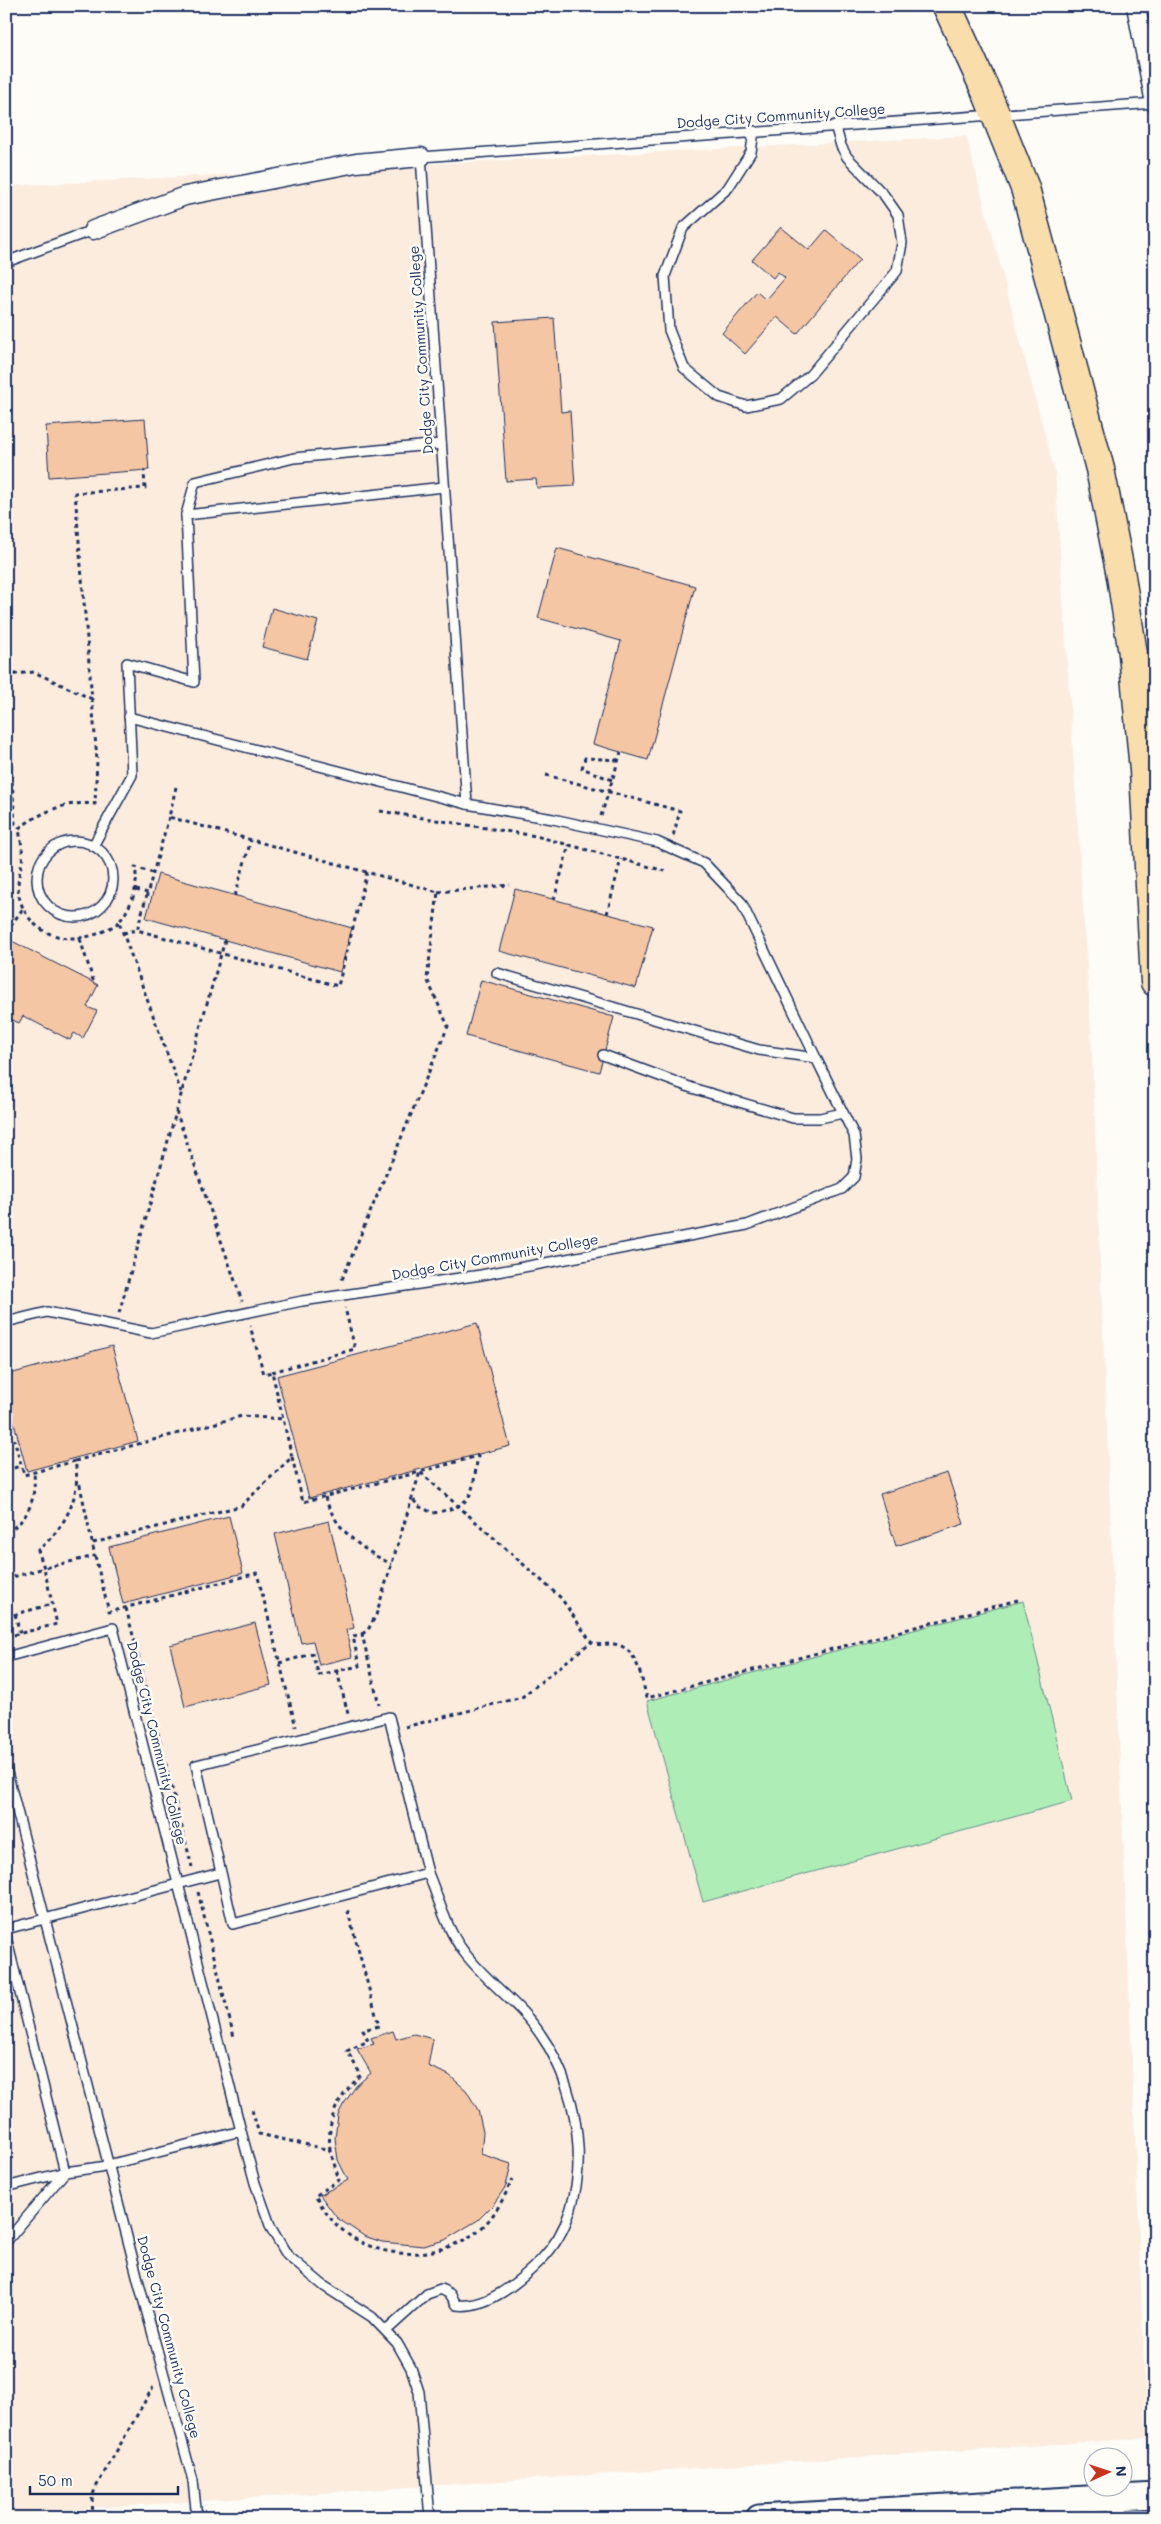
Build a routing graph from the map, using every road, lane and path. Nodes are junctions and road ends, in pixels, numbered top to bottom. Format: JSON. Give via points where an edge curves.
{"nodes":[{"id":1,"x":947,"y":6,"type":"edge"},
{"id":2,"x":1136,"y":6,"type":"edge"},
{"id":3,"x":1155,"y":103,"type":"edge"},
{"id":4,"x":995,"y":114,"type":"junction"},
{"id":5,"x":835,"y":125,"type":"junction"},
{"id":6,"x":754,"y":131,"type":"junction"},
{"id":7,"x":421,"y":157,"type":"junction"},
{"id":8,"x":93,"y":230,"type":"joint"},
{"id":9,"x":6,"y":262,"type":"edge"},
{"id":10,"x":441,"y":444,"type":"junction"},
{"id":11,"x":144,"y":471,"type":"dead end"},
{"id":12,"x":444,"y":487,"type":"junction"},
{"id":13,"x":186,"y":515,"type":"junction"},
{"id":14,"x":6,"y":675,"type":"edge"},
{"id":15,"x":6,"y":694,"type":"edge"},
{"id":16,"x":92,"y":699,"type":"junction"},
{"id":17,"x":130,"y":717,"type":"junction"},
{"id":18,"x":621,"y":752,"type":"dead end"},
{"id":19,"x":619,"y":760,"type":"junction"},
{"id":20,"x":6,"y":774,"type":"edge"},
{"id":21,"x":12,"y":774,"type":"junction"},
{"id":22,"x":546,"y":775,"type":"dead end"},
{"id":23,"x":612,"y":780,"type":"junction"},
{"id":24,"x":176,"y":787,"type":"dead end"},
{"id":25,"x":609,"y":791,"type":"junction"},
{"id":26,"x":467,"y":804,"type":"junction"},
{"id":27,"x":14,"y":805,"type":"junction"},
{"id":28,"x":6,"y":809,"type":"edge"},
{"id":29,"x":380,"y":811,"type":"dead end"},
{"id":30,"x":169,"y":817,"type":"junction"},
{"id":31,"x":19,"y":828,"type":"junction"},
{"id":32,"x":597,"y":828,"type":"junction"},
{"id":33,"x":251,"y":840,"type":"junction"},
{"id":34,"x":569,"y":845,"type":"junction"},
{"id":35,"x":93,"y":846,"type":"junction"},
{"id":36,"x":669,"y":847,"type":"junction"},
{"id":37,"x":621,"y":859,"type":"junction"},
{"id":38,"x":665,"y":871,"type":"dead end"},
{"id":39,"x":367,"y":872,"type":"junction"},
{"id":40,"x":153,"y":873,"type":"junction"},
{"id":41,"x":510,"y":885,"type":"dead end"},
{"id":42,"x":136,"y":890,"type":"junction"},
{"id":43,"x":438,"y":892,"type":"junction"},
{"id":44,"x":148,"y":893,"type":"junction"},
{"id":45,"x":235,"y":896,"type":"dead end"},
{"id":46,"x":554,"y":900,"type":"dead end"},
{"id":47,"x":24,"y":907,"type":"junction"},
{"id":48,"x":606,"y":914,"type":"dead end"},
{"id":49,"x":119,"y":922,"type":"junction"},
{"id":50,"x":137,"y":930,"type":"junction"},
{"id":51,"x":6,"y":932,"type":"edge"},
{"id":52,"x":123,"y":933,"type":"junction"},
{"id":53,"x":80,"y":938,"type":"junction"},
{"id":54,"x":225,"y":940,"type":"dead end"},
{"id":55,"x":221,"y":954,"type":"junction"},
{"id":56,"x":496,"y":973,"type":"dead end"},
{"id":57,"x":1155,"y":982,"type":"edge"},
{"id":58,"x":94,"y":983,"type":"dead end"},
{"id":59,"x":603,"y":1055,"type":"dead end"},
{"id":60,"x":816,"y":1058,"type":"junction"},
{"id":61,"x":182,"y":1092,"type":"junction"},
{"id":62,"x":176,"y":1111,"type":"junction"},
{"id":63,"x":844,"y":1113,"type":"junction"},
{"id":64,"x":342,"y":1296,"type":"junction"},
{"id":65,"x":246,"y":1313,"type":"junction"},
{"id":66,"x":6,"y":1322,"type":"edge"},
{"id":67,"x":116,"y":1325,"type":"junction"},
{"id":68,"x":272,"y":1372,"type":"junction"},
{"id":69,"x":283,"y":1419,"type":"junction"},
{"id":70,"x":14,"y":1439,"type":"dead end"},
{"id":71,"x":292,"y":1457,"type":"junction"},
{"id":72,"x":75,"y":1461,"type":"junction"},
{"id":73,"x":22,"y":1466,"type":"junction"},
{"id":74,"x":6,"y":1470,"type":"edge"},
{"id":75,"x":34,"y":1472,"type":"junction"},
{"id":76,"x":420,"y":1472,"type":"junction"},
{"id":77,"x":79,"y":1478,"type":"junction"},
{"id":78,"x":325,"y":1497,"type":"junction"},
{"id":79,"x":412,"y":1498,"type":"junction"},
{"id":80,"x":458,"y":1506,"type":"junction"},
{"id":81,"x":6,"y":1532,"type":"edge"},
{"id":82,"x":92,"y":1543,"type":"junction"},
{"id":83,"x":95,"y":1556,"type":"junction"},
{"id":84,"x":392,"y":1564,"type":"junction"},
{"id":85,"x":44,"y":1568,"type":"junction"},
{"id":86,"x":6,"y":1579,"type":"edge"},
{"id":87,"x":1018,"y":1600,"type":"dead end"},
{"id":88,"x":52,"y":1604,"type":"junction"},
{"id":89,"x":126,"y":1608,"type":"junction"},
{"id":90,"x":15,"y":1614,"type":"junction"},
{"id":91,"x":6,"y":1617,"type":"edge"},
{"id":92,"x":20,"y":1634,"type":"junction"},
{"id":93,"x":362,"y":1634,"type":"junction"},
{"id":94,"x":6,"y":1637,"type":"edge"},
{"id":95,"x":591,"y":1642,"type":"junction"},
{"id":96,"x":6,"y":1657,"type":"edge"},
{"id":97,"x":279,"y":1662,"type":"junction"},
{"id":98,"x":337,"y":1671,"type":"junction"},
{"id":99,"x":382,"y":1718,"type":"junction"},
{"id":100,"x":352,"y":1726,"type":"junction"},
{"id":101,"x":392,"y":1730,"type":"junction"},
{"id":102,"x":299,"y":1739,"type":"junction"},
{"id":103,"x":6,"y":1768,"type":"edge"},
{"id":104,"x":220,"y":1873,"type":"junction"},
{"id":105,"x":428,"y":1873,"type":"junction"},
{"id":106,"x":195,"y":1880,"type":"junction"},
{"id":107,"x":178,"y":1884,"type":"junction"},
{"id":108,"x":343,"y":1895,"type":"junction"},
{"id":109,"x":45,"y":1919,"type":"junction"},
{"id":110,"x":6,"y":1929,"type":"edge"},
{"id":111,"x":6,"y":1937,"type":"edge"},
{"id":112,"x":235,"y":2041,"type":"dead end"},
{"id":113,"x":251,"y":2106,"type":"dead end"},
{"id":114,"x":241,"y":2131,"type":"junction"},
{"id":115,"x":330,"y":2150,"type":"junction"},
{"id":116,"x":108,"y":2165,"type":"junction"},
{"id":117,"x":65,"y":2172,"type":"junction"},
{"id":118,"x":513,"y":2179,"type":"dead end"},
{"id":119,"x":6,"y":2187,"type":"edge"},
{"id":120,"x":6,"y":2242,"type":"edge"},
{"id":121,"x":386,"y":2331,"type":"junction"},
{"id":122,"x":153,"y":2379,"type":"dead end"},
{"id":123,"x":1155,"y":2495,"type":"edge"},
{"id":124,"x":1117,"y":2508,"type":"edge"},
{"id":125,"x":983,"y":2511,"type":"edge"},
{"id":126,"x":93,"y":2518,"type":"edge"},
{"id":127,"x":196,"y":2518,"type":"edge"},
{"id":128,"x":430,"y":2518,"type":"edge"},
{"id":129,"x":759,"y":2518,"type":"edge"}],
"edges":[{"from":1,"to":4,"type":"highway"},
{"from":2,"to":3,"type":"street"},
{"from":3,"to":4,"type":"lane","name":"Dodge City Community College"},
{"from":4,"to":5,"type":"lane","name":"Dodge City Community College"},
{"from":4,"to":57,"type":"highway","via":[[1025,188],[1100,469],[1121,576],[1133,654],[1144,770]]},
{"from":5,"to":6,"type":"lane","name":"Dodge City Community College"},
{"from":5,"to":6,"type":"lane","via":[[847,157],[884,195],[898,215],[902,243],[897,271],[810,375],[781,399],[746,406],[719,397],[684,368],[669,330],[665,276],[683,228],[728,188],[751,152]]},
{"from":6,"to":7,"type":"lane","name":"Dodge City Community College"},
{"from":7,"to":8,"type":"street","via":[[356,162],[185,196]]},
{"from":7,"to":10,"type":"lane","name":"Dodge City Community College"},
{"from":8,"to":9,"type":"lane"},
{"from":10,"to":12,"type":"lane","name":"Dodge City Community College"},
{"from":10,"to":13,"type":"lane","via":[[294,458],[195,482]]},
{"from":11,"to":16,"type":"path","via":[[145,488],[75,493]]},
{"from":12,"to":13,"type":"lane"},
{"from":12,"to":26,"type":"lane","name":"Dodge City Community College"},
{"from":13,"to":17,"type":"lane","via":[[194,682],[127,663]]},
{"from":14,"to":16,"type":"path","via":[[34,672]]},
{"from":15,"to":21,"type":"path"},
{"from":16,"to":31,"type":"path","via":[[97,760],[95,804],[57,806]]},
{"from":17,"to":26,"type":"lane"},
{"from":17,"to":35,"type":"lane","via":[[132,775]]},
{"from":18,"to":19,"type":"path"},
{"from":19,"to":23,"type":"path"},
{"from":19,"to":23,"type":"path","via":[[585,758],[582,768]]},
{"from":20,"to":21,"type":"path"},
{"from":21,"to":27,"type":"path"},
{"from":22,"to":25,"type":"path"},
{"from":23,"to":25,"type":"path"},
{"from":24,"to":30,"type":"path"},
{"from":25,"to":32,"type":"path"},
{"from":25,"to":36,"type":"path","via":[[680,811]]},
{"from":26,"to":32,"type":"lane","name":"Dodge City Community College"},
{"from":27,"to":28,"type":"path"},
{"from":27,"to":31,"type":"path","via":[[15,824]]},
{"from":29,"to":34,"type":"path","via":[[500,829]]},
{"from":30,"to":33,"type":"path"},
{"from":30,"to":40,"type":"path"},
{"from":31,"to":47,"type":"path","via":[[22,861],[18,885]]},
{"from":32,"to":36,"type":"lane","name":"Dodge City Community College"},
{"from":33,"to":39,"type":"path"},
{"from":33,"to":45,"type":"path"},
{"from":34,"to":37,"type":"path"},
{"from":34,"to":46,"type":"path"},
{"from":35,"to":35,"type":"lane","via":[[81,842],[56,846],[39,866],[38,890],[52,910],[63,916],[75,918],[98,910],[111,890],[110,865]]},
{"from":36,"to":60,"type":"lane","name":"Dodge City Community College","via":[[704,863],[741,902]]},
{"from":37,"to":38,"type":"path"},
{"from":37,"to":48,"type":"path"},
{"from":39,"to":43,"type":"path"},
{"from":39,"to":55,"type":"path","via":[[338,986]]},
{"from":40,"to":42,"type":"path","via":[[135,867]]},
{"from":40,"to":44,"type":"path"},
{"from":41,"to":43,"type":"path"},
{"from":42,"to":44,"type":"path"},
{"from":42,"to":49,"type":"path","via":[[129,909]]},
{"from":43,"to":64,"type":"path","via":[[426,979],[448,1026],[340,1285]]},
{"from":44,"to":50,"type":"path"},
{"from":47,"to":51,"type":"path"},
{"from":47,"to":53,"type":"path","via":[[46,932],[63,938]]},
{"from":49,"to":52,"type":"path"},
{"from":49,"to":53,"type":"path","via":[[106,932]]},
{"from":50,"to":52,"type":"path"},
{"from":50,"to":55,"type":"path"},
{"from":52,"to":61,"type":"path"},
{"from":53,"to":58,"type":"path"},
{"from":54,"to":55,"type":"path"},
{"from":55,"to":61,"type":"path"},
{"from":56,"to":60,"type":"lane","via":[[759,1050]]},
{"from":59,"to":63,"type":"lane","via":[[692,1088],[793,1118],[820,1118]]},
{"from":60,"to":63,"type":"lane","name":"Dodge City Community College"},
{"from":61,"to":62,"type":"path"},
{"from":62,"to":65,"type":"path"},
{"from":62,"to":67,"type":"path"},
{"from":63,"to":64,"type":"lane","name":"Dodge City Community College","via":[[854,1135],[857,1159],[854,1177],[842,1189],[747,1225],[481,1276]]},
{"from":64,"to":65,"type":"lane","name":"Dodge City Community College"},
{"from":64,"to":68,"type":"path","via":[[355,1349]]},
{"from":65,"to":67,"type":"lane","name":"Dodge City Community College","via":[[150,1333]]},
{"from":65,"to":68,"type":"path","via":[[264,1374]]},
{"from":66,"to":67,"type":"lane","name":"Dodge City Community College","via":[[47,1312]]},
{"from":68,"to":69,"type":"path"},
{"from":69,"to":71,"type":"path"},
{"from":69,"to":72,"type":"path","via":[[242,1416]]},
{"from":70,"to":73,"type":"path"},
{"from":71,"to":78,"type":"path","via":[[303,1502]]},
{"from":71,"to":82,"type":"path","via":[[241,1506]]},
{"from":72,"to":75,"type":"path"},
{"from":72,"to":77,"type":"path"},
{"from":73,"to":74,"type":"path"},
{"from":73,"to":75,"type":"path","via":[[24,1474]]},
{"from":75,"to":81,"type":"path","via":[[34,1494],[25,1518]]},
{"from":76,"to":78,"type":"path"},
{"from":76,"to":79,"type":"path"},
{"from":76,"to":80,"type":"path"},
{"from":76,"to":80,"type":"path","via":[[478,1456],[470,1497]]},
{"from":77,"to":82,"type":"path"},
{"from":77,"to":85,"type":"path","via":[[75,1498],[64,1522],[52,1539],[38,1550]]},
{"from":78,"to":84,"type":"path","via":[[330,1511],[349,1536],[370,1554]]},
{"from":79,"to":80,"type":"path","via":[[418,1506],[433,1513]]},
{"from":79,"to":84,"type":"path"},
{"from":80,"to":95,"type":"path","via":[[560,1598]]},
{"from":82,"to":83,"type":"path"},
{"from":83,"to":85,"type":"path"},
{"from":83,"to":89,"type":"path","via":[[109,1612]]},
{"from":84,"to":93,"type":"path","via":[[376,1616]]},
{"from":85,"to":86,"type":"path"},
{"from":85,"to":88,"type":"path"},
{"from":87,"to":95,"type":"path","via":[[647,1698],[630,1652],[614,1644],[596,1645]]},
{"from":88,"to":90,"type":"path"},
{"from":88,"to":92,"type":"path","via":[[57,1624]]},
{"from":89,"to":97,"type":"path","via":[[256,1574]]},
{"from":89,"to":106,"type":"path"},
{"from":90,"to":91,"type":"path"},
{"from":90,"to":92,"type":"path"},
{"from":92,"to":94,"type":"path"},
{"from":93,"to":98,"type":"path","via":[[353,1636],[359,1666]]},
{"from":93,"to":99,"type":"path"},
{"from":95,"to":101,"type":"path","via":[[522,1697]]},
{"from":96,"to":107,"type":"lane","name":"Dodge City Community College","via":[[114,1628]]},
{"from":97,"to":98,"type":"path","via":[[312,1654],[319,1675]]},
{"from":97,"to":102,"type":"path"},
{"from":98,"to":100,"type":"path"},
{"from":99,"to":100,"type":"lane"},
{"from":99,"to":101,"type":"lane","via":[[389,1717]]},
{"from":100,"to":102,"type":"lane"},
{"from":101,"to":105,"type":"lane"},
{"from":102,"to":104,"type":"lane","via":[[196,1765]]},
{"from":103,"to":109,"type":"lane","name":"Dodge City Community College"},
{"from":104,"to":106,"type":"lane"},
{"from":104,"to":108,"type":"lane","via":[[234,1924]]},
{"from":105,"to":108,"type":"lane"},
{"from":105,"to":121,"type":"lane","via":[[446,1921],[464,1953],[520,2008],[542,2035],[570,2100],[578,2132],[580,2164],[573,2200],[563,2227],[549,2252],[530,2272],[498,2294],[471,2307],[457,2306],[450,2294],[441,2289],[427,2294]]},
{"from":106,"to":107,"type":"lane"},
{"from":106,"to":112,"type":"path"},
{"from":107,"to":109,"type":"lane"},
{"from":107,"to":114,"type":"lane","name":"Dodge City Community College"},
{"from":108,"to":115,"type":"path","via":[[380,2026],[363,2030],[368,2041],[347,2051],[361,2075],[342,2095],[335,2110],[330,2125]]},
{"from":109,"to":110,"type":"lane"},
{"from":109,"to":116,"type":"lane","name":"Dodge City Community College"},
{"from":111,"to":117,"type":"lane"},
{"from":113,"to":115,"type":"path","via":[[259,2134]]},
{"from":114,"to":116,"type":"lane"},
{"from":114,"to":121,"type":"lane","name":"Dodge City Community College","via":[[271,2228],[287,2255]]},
{"from":115,"to":118,"type":"path","via":[[339,2180],[315,2196],[333,2221],[347,2233],[367,2245],[392,2253],[437,2251],[459,2242],[480,2229],[495,2212]]},
{"from":116,"to":117,"type":"lane"},
{"from":116,"to":127,"type":"lane","name":"Dodge City Community College","via":[[193,2481]]},
{"from":117,"to":119,"type":"lane"},
{"from":117,"to":120,"type":"lane"},
{"from":121,"to":128,"type":"lane","name":"Dodge City Community College","via":[[397,2343],[419,2392]]},
{"from":122,"to":126,"type":"path","via":[[149,2397],[95,2488]]},
{"from":123,"to":124,"type":"main road"},
{"from":124,"to":125,"type":"main road"},
{"from":125,"to":129,"type":"main road"}]}
